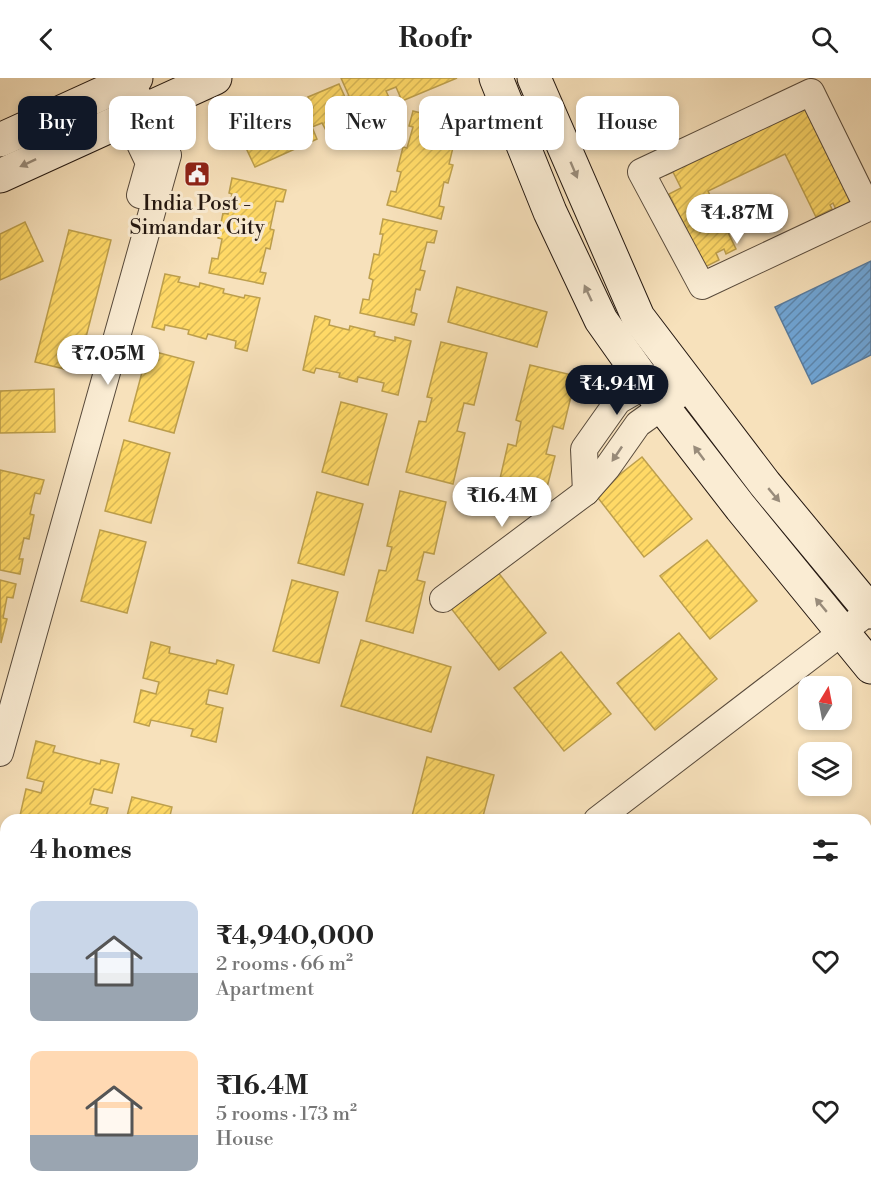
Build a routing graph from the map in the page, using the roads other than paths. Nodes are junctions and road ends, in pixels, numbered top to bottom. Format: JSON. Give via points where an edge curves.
{"nodes":[{"id":1,"x":215,"y":78,"type":"edge"},
{"id":2,"x":496,"y":78,"type":"edge"},
{"id":3,"x":534,"y":78,"type":"edge"},
{"id":4,"x":127,"y":82,"type":"edge"},
{"id":5,"x":176,"y":96,"type":"edge"},
{"id":6,"x":109,"y":126,"type":"edge"},
{"id":7,"x":0,"y":140,"type":"edge"},
{"id":8,"x":146,"y":150,"type":"edge"},
{"id":9,"x":164,"y":150,"type":"edge"},
{"id":10,"x":0,"y":176,"type":"edge"},
{"id":11,"x":869,"y":207,"type":"edge"},
{"id":12,"x":682,"y":378,"type":"junction"},
{"id":13,"x":655,"y":395,"type":"junction"},
{"id":14,"x":443,"y":599,"type":"dead end"},
{"id":15,"x":871,"y":611,"type":"edge"},
{"id":16,"x":843,"y":633,"type":"junction"},
{"id":17,"x":871,"y":667,"type":"edge"},
{"id":18,"x":0,"y":693,"type":"edge"},
{"id":19,"x":0,"y":753,"type":"edge"},
{"id":20,"x":605,"y":814,"type":"edge"}],
"edges":[{"from":1,"to":5,"type":"street"},
{"from":13,"to":2,"type":"street","one_way":true,"via":[[601,320],[549,212]]},
{"from":3,"to":12,"type":"street","one_way":true,"via":[[638,317]]},
{"from":4,"to":7,"type":"street"},
{"from":6,"to":10,"type":"street","one_way":true},
{"from":8,"to":18,"type":"street","via":[[149,163]]},
{"from":9,"to":19,"type":"street","via":[[168,155]]},
{"from":11,"to":11,"type":"street","via":[[702,286],[641,172],[812,92]]},
{"from":12,"to":13,"type":"street"},
{"from":12,"to":15,"type":"street","one_way":true},
{"from":13,"to":14,"type":"street","via":[[607,468],[586,492]]},
{"from":16,"to":13,"type":"street","one_way":true},
{"from":15,"to":16,"type":"street"},
{"from":16,"to":17,"type":"street"},
{"from":16,"to":20,"type":"street"}]}
